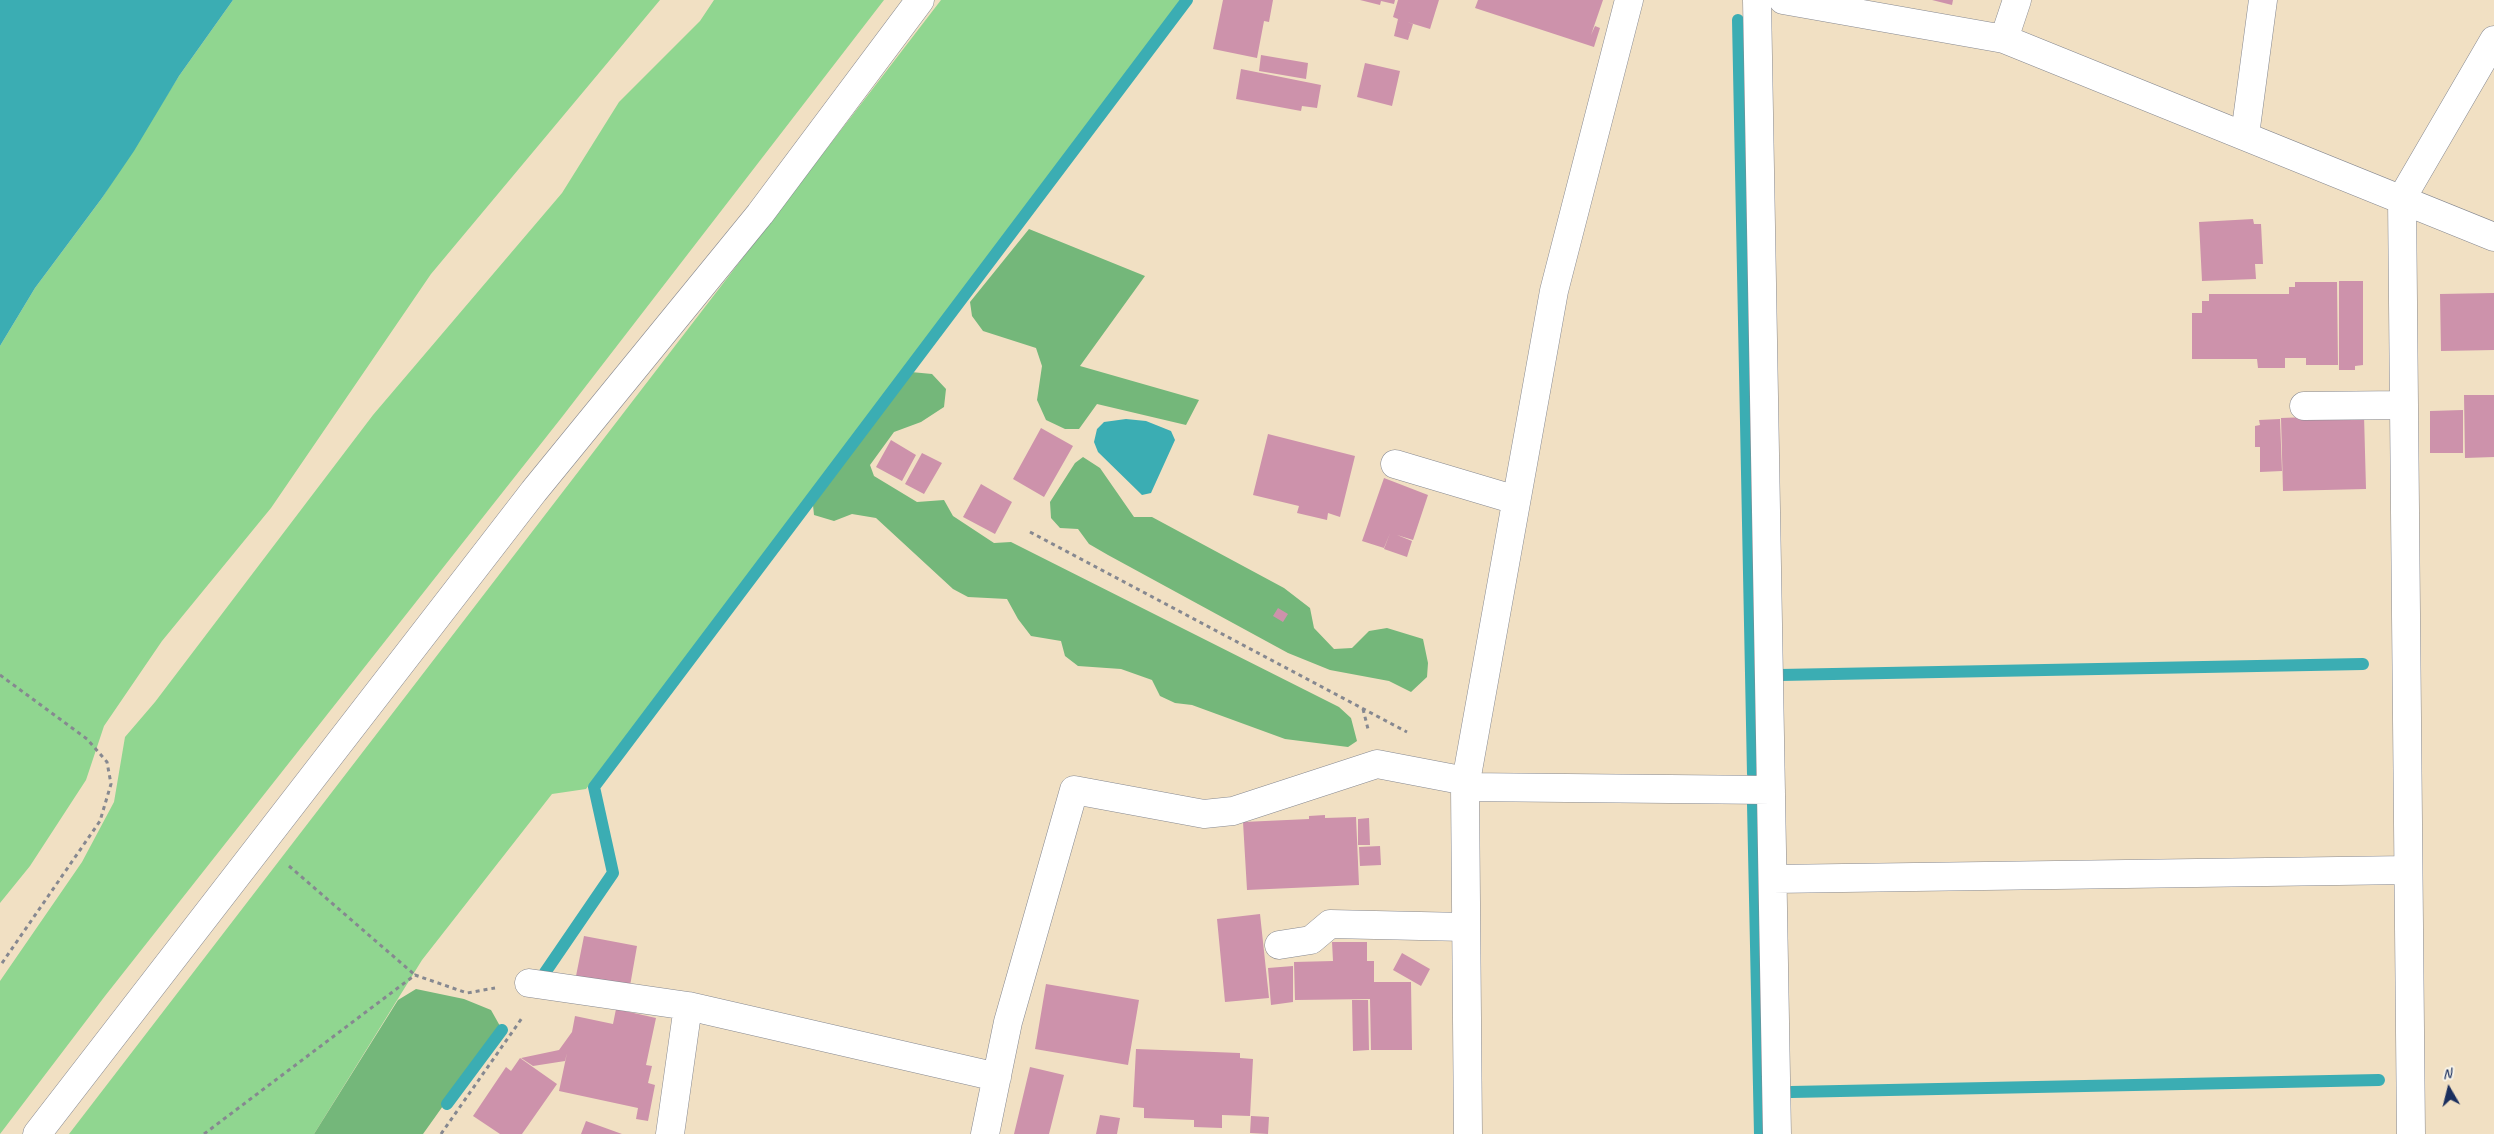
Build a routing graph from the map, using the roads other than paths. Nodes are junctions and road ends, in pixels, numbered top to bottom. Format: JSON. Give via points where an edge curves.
{"nodes":[{"id":1,"x":920,"y":0,"type":"edge"},
{"id":2,"x":1628,"y":0,"type":"edge"},
{"id":3,"x":1757,"y":0,"type":"edge"},
{"id":4,"x":1783,"y":0,"type":"edge"},
{"id":5,"x":2017,"y":0,"type":"edge"},
{"id":6,"x":2263,"y":0,"type":"edge"},
{"id":7,"x":1866,"y":7,"type":"edge"},
{"id":8,"x":2004,"y":39,"type":"junction"},
{"id":9,"x":2494,"y":40,"type":"edge"},
{"id":10,"x":2244,"y":135,"type":"junction"},
{"id":11,"x":2402,"y":198,"type":"junction"},
{"id":12,"x":2494,"y":237,"type":"edge"},
{"id":13,"x":2404,"y":405,"type":"junction"},
{"id":14,"x":2304,"y":406,"type":"dead end"},
{"id":15,"x":1395,"y":464,"type":"dead end"},
{"id":16,"x":1516,"y":500,"type":"junction"},
{"id":17,"x":1465,"y":784,"type":"junction"},
{"id":18,"x":1771,"y":790,"type":"junction"},
{"id":19,"x":2408,"y":870,"type":"junction"},
{"id":20,"x":1773,"y":879,"type":"junction"},
{"id":21,"x":1465,"y":927,"type":"junction"},
{"id":22,"x":1278,"y":944,"type":"dead end"},
{"id":23,"x":537,"y":985,"type":"road end"},
{"id":24,"x":688,"y":1006,"type":"junction"},
{"id":25,"x":997,"y":1077,"type":"junction"},
{"id":26,"x":37,"y":1134,"type":"edge"},
{"id":27,"x":670,"y":1134,"type":"edge"},
{"id":28,"x":985,"y":1134,"type":"edge"},
{"id":29,"x":1468,"y":1134,"type":"edge"},
{"id":30,"x":1777,"y":1134,"type":"edge"},
{"id":31,"x":2411,"y":1134,"type":"edge"}],
"edges":[{"from":1,"to":26,"type":"street","via":[[760,214],[534,491]]},
{"from":2,"to":16,"type":"street","via":[[1554,291]]},
{"from":3,"to":18,"type":"street"},
{"from":4,"to":7,"type":"street"},
{"from":5,"to":8,"type":"street"},
{"from":6,"to":10,"type":"street"},
{"from":7,"to":8,"type":"street"},
{"from":8,"to":10,"type":"street"},
{"from":9,"to":11,"type":"street"},
{"from":10,"to":11,"type":"street"},
{"from":11,"to":12,"type":"street"},
{"from":11,"to":13,"type":"street"},
{"from":13,"to":14,"type":"street"},
{"from":13,"to":19,"type":"street"},
{"from":15,"to":16,"type":"street"},
{"from":16,"to":17,"type":"street"},
{"from":17,"to":18,"type":"street"},
{"from":17,"to":21,"type":"street"},
{"from":17,"to":25,"type":"street","via":[[1377,764],[1233,811],[1204,814],[1074,790],[1008,1022]]},
{"from":18,"to":20,"type":"street"},
{"from":19,"to":20,"type":"street"},
{"from":19,"to":31,"type":"street"},
{"from":20,"to":30,"type":"street"},
{"from":21,"to":22,"type":"street","via":[[1330,924],[1311,940]]},
{"from":21,"to":29,"type":"street"},
{"from":23,"to":24,"type":"street"},
{"from":24,"to":25,"type":"street"},
{"from":24,"to":27,"type":"street"},
{"from":25,"to":28,"type":"street"}]}
